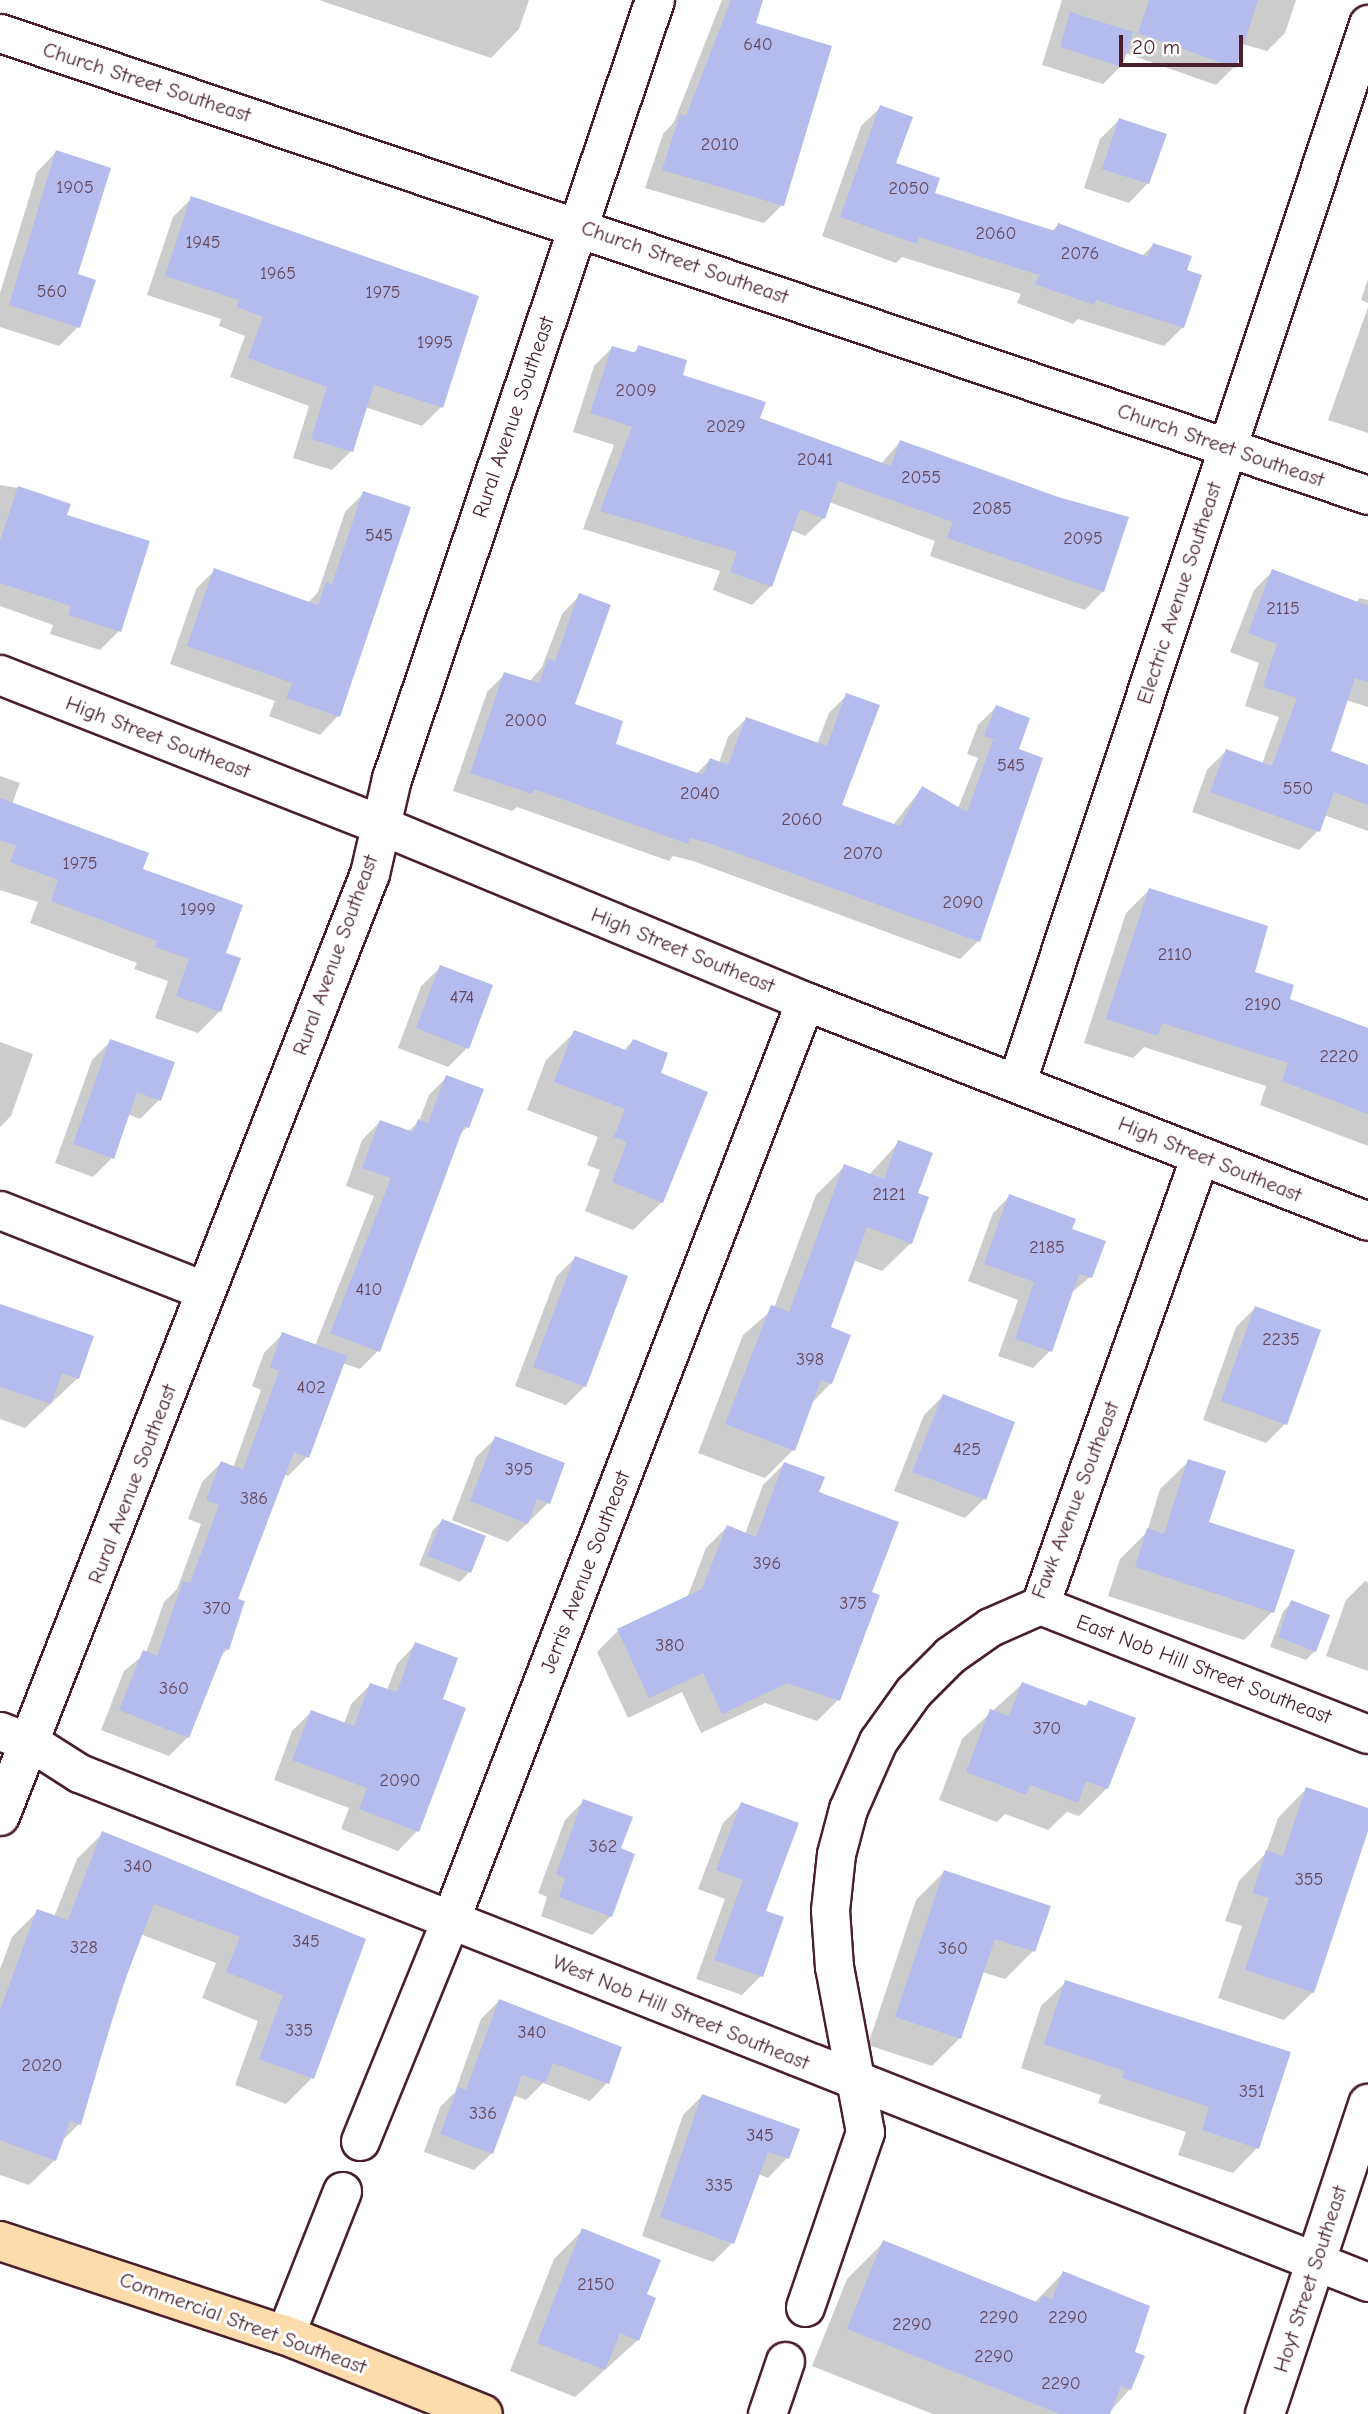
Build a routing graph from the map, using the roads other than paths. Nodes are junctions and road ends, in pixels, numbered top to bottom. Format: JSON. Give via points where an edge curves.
{"nodes":[{"id":1,"x":655,"y":0,"type":"edge"},
{"id":2,"x":1368,"y":24,"type":"edge"},
{"id":3,"x":2,"y":41,"type":"edge"},
{"id":4,"x":578,"y":225,"type":"junction"},
{"id":5,"x":1226,"y":446,"type":"junction"},
{"id":6,"x":1368,"y":495,"type":"edge"},
{"id":7,"x":0,"y":675,"type":"edge"},
{"id":8,"x":380,"y":825,"type":"junction"},
{"id":9,"x":805,"y":1001,"type":"junction"},
{"id":10,"x":1017,"y":1081,"type":"junction"},
{"id":11,"x":1200,"y":1156,"type":"junction"},
{"id":12,"x":0,"y":1210,"type":"edge"},
{"id":13,"x":1368,"y":1221,"type":"edge"},
{"id":14,"x":206,"y":1291,"type":"junction"},
{"id":15,"x":1040,"y":1605,"type":"junction"},
{"id":16,"x":1368,"y":1734,"type":"edge"},
{"id":17,"x":16,"y":1737,"type":"edge"},
{"id":18,"x":0,"y":1816,"type":"edge"},
{"id":19,"x":451,"y":1919,"type":"junction"},
{"id":20,"x":856,"y":2084,"type":"junction"},
{"id":21,"x":1368,"y":2104,"type":"edge"},
{"id":22,"x":360,"y":2141,"type":"dead end"},
{"id":23,"x":342,"y":2191,"type":"dead end"},
{"id":24,"x":0,"y":2241,"type":"edge"},
{"id":25,"x":1316,"y":2262,"type":"junction"},
{"id":26,"x":1368,"y":2282,"type":"edge"},
{"id":27,"x":805,"y":2307,"type":"dead end"},
{"id":28,"x":285,"y":2335,"type":"junction"},
{"id":29,"x":785,"y":2361,"type":"dead end"},
{"id":30,"x":483,"y":2414,"type":"edge"},
{"id":31,"x":767,"y":2414,"type":"edge"},
{"id":32,"x":1265,"y":2414,"type":"edge"}],
"edges":[{"from":1,"to":4,"type":"street","name":"Rural Avenue Southeast"},
{"from":2,"to":5,"type":"street","name":"Electric Avenue Southeast"},
{"from":3,"to":4,"type":"street","name":"Church Street Southeast"},
{"from":4,"to":5,"type":"street","name":"Church Street Southeast"},
{"from":4,"to":8,"type":"street","name":"Rural Avenue Southeast"},
{"from":5,"to":6,"type":"street","name":"Church Street Southeast"},
{"from":5,"to":10,"type":"street","name":"Electric Avenue Southeast"},
{"from":7,"to":8,"type":"street","name":"High Street Southeast"},
{"from":8,"to":9,"type":"street","name":"High Street Southeast"},
{"from":8,"to":14,"type":"street","name":"Rural Avenue Southeast","via":[[369,874]]},
{"from":9,"to":10,"type":"street","name":"High Street Southeast"},
{"from":9,"to":19,"type":"street","name":"Jerris Avenue Southeast"},
{"from":10,"to":11,"type":"street","name":"High Street Southeast"},
{"from":11,"to":13,"type":"street","name":"High Street Southeast"},
{"from":11,"to":15,"type":"street","name":"Fawk Avenue Southeast"},
{"from":12,"to":14,"type":"street"},
{"from":14,"to":17,"type":"street","name":"Rural Avenue Southeast"},
{"from":15,"to":16,"type":"street","name":"East Nob Hill Street Southeast"},
{"from":15,"to":20,"type":"street","name":"Fawk Avenue Southeast","via":[[990,1627],[950,1655],[913,1692],[862,1773],[836,1854],[830,1910],[834,1966]]},
{"from":17,"to":18,"type":"street","name":"Rural Avenue Southeast"},
{"from":17,"to":19,"type":"street","name":"West Nob Hill Street Southeast","via":[[79,1773]]},
{"from":19,"to":20,"type":"street","name":"West Nob Hill Street Southeast"},
{"from":19,"to":22,"type":"street","name":"Jerris Avenue Southeast"},
{"from":20,"to":25,"type":"street","name":"West Nob Hill Street Southeast"},
{"from":20,"to":27,"type":"street","name":"Fawk Avenue Southeast","via":[[865,2132]]},
{"from":21,"to":25,"type":"street","name":"Hoyt Street Southeast"},
{"from":23,"to":28,"type":"street"},
{"from":24,"to":28,"type":"main road","name":"Commercial Street Southeast"},
{"from":25,"to":26,"type":"street","name":"West Nob Hill Street Southeast"},
{"from":25,"to":32,"type":"street","name":"Hoyt Street Southeast"},
{"from":28,"to":30,"type":"main road","name":"Commercial Street Southeast"},
{"from":29,"to":31,"type":"street"}]}
